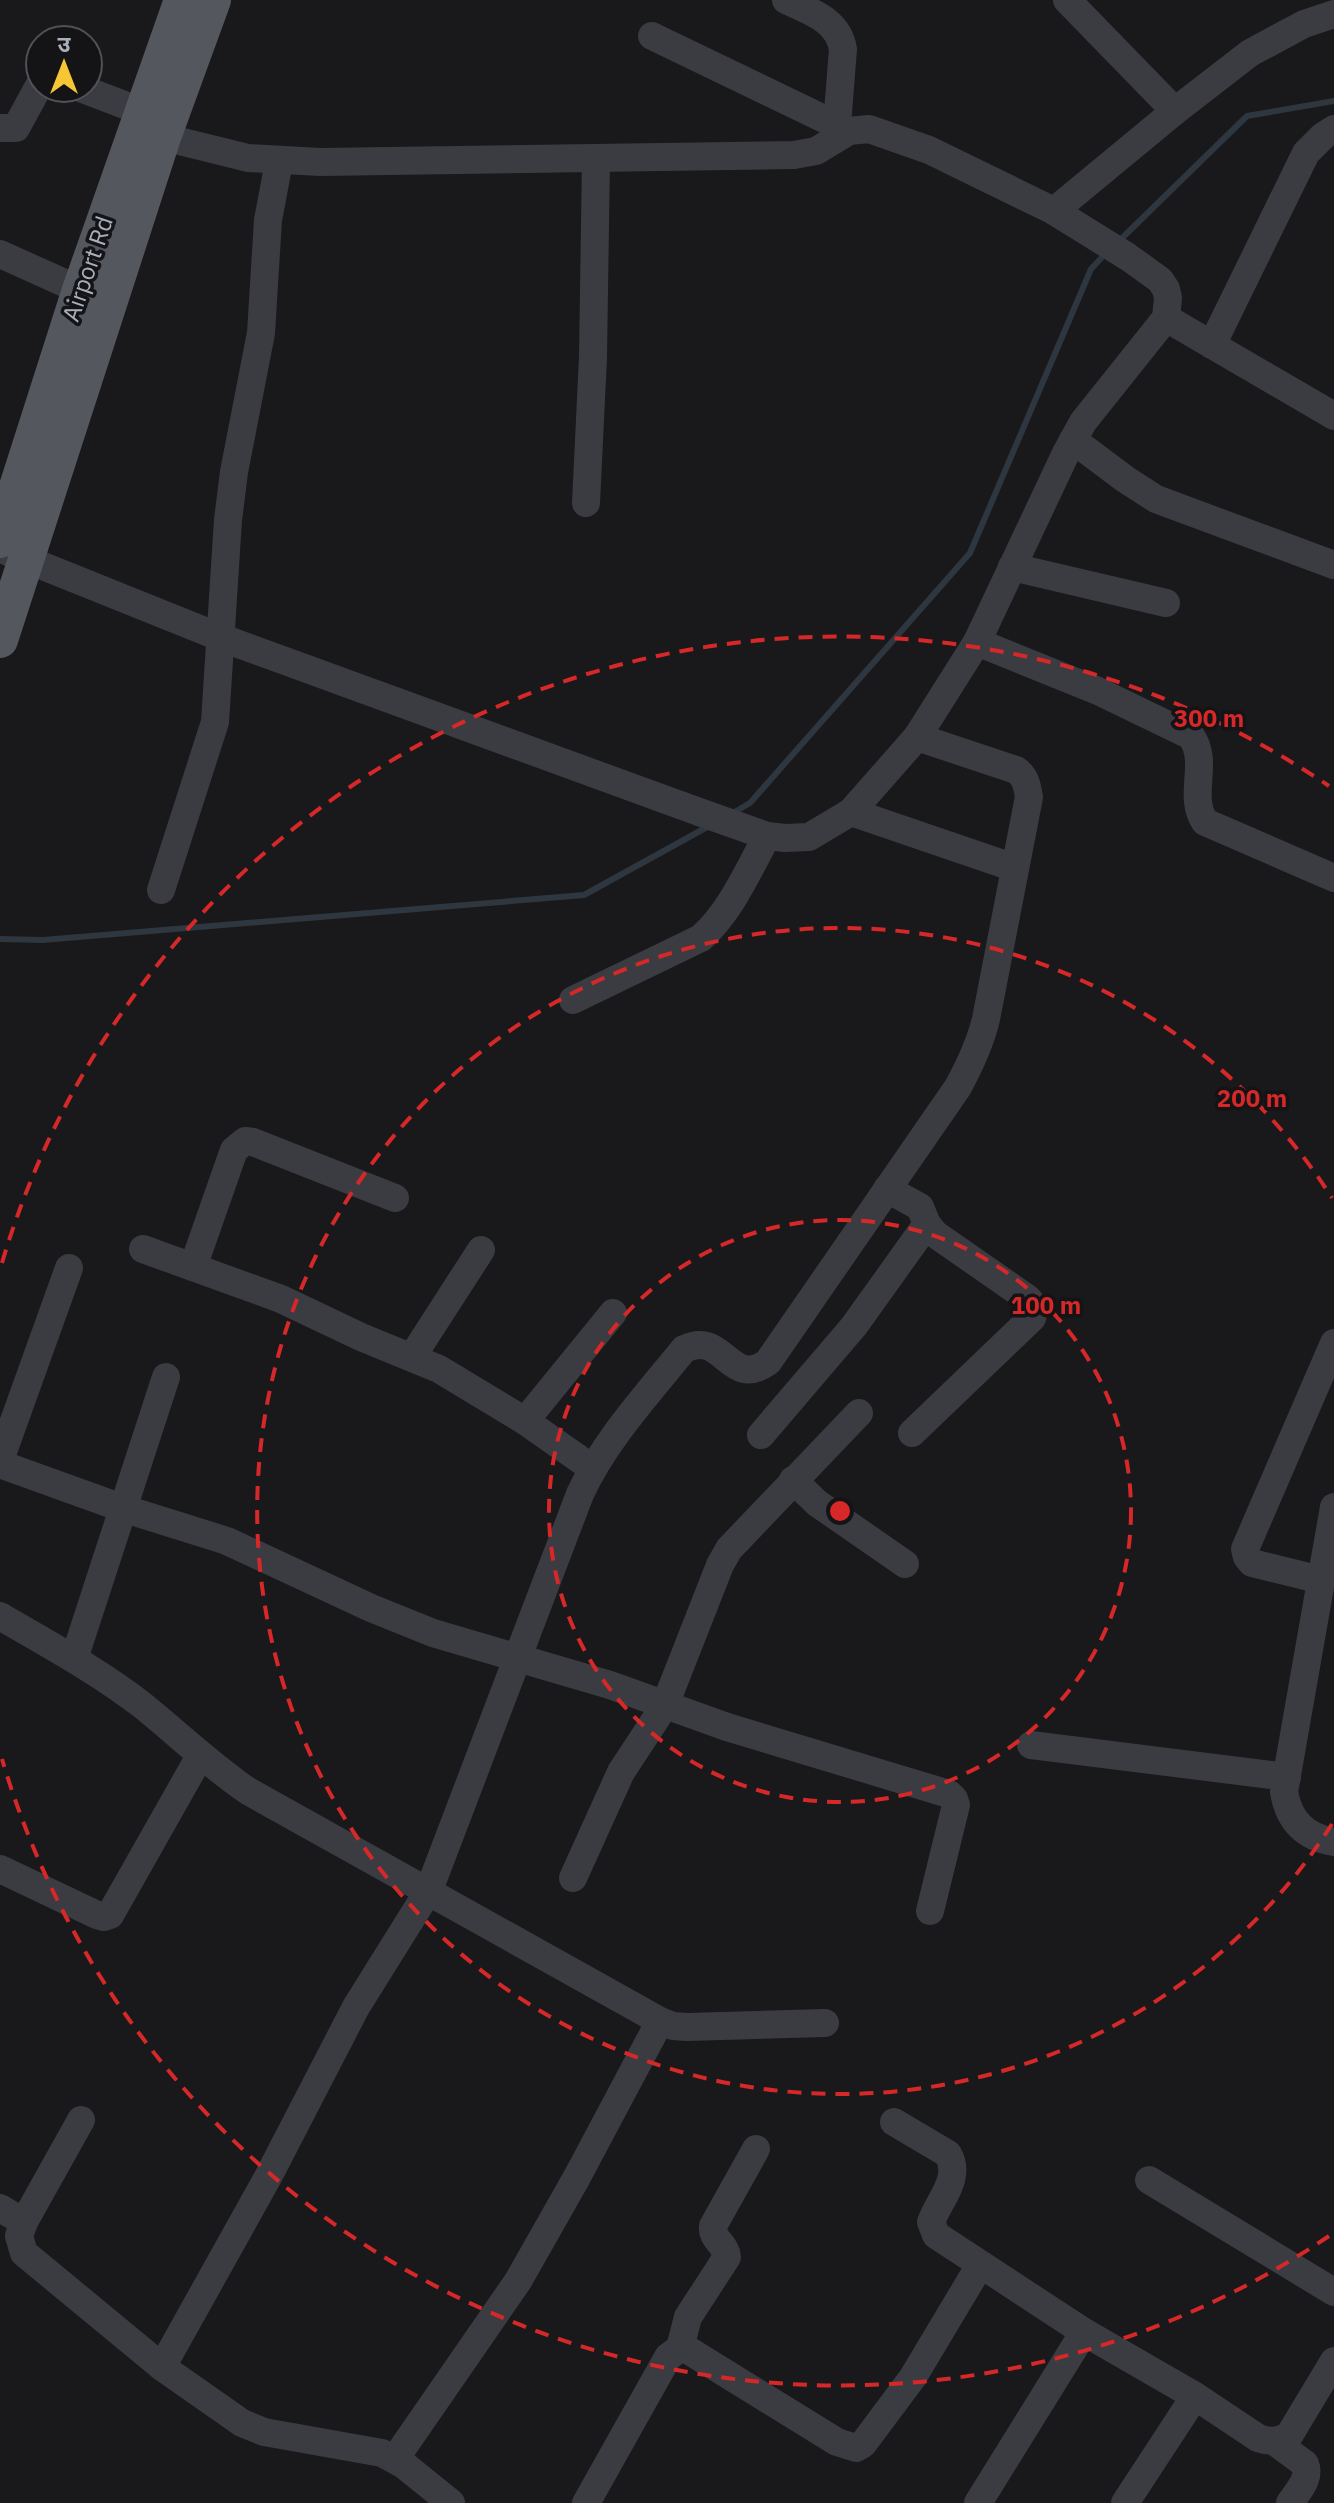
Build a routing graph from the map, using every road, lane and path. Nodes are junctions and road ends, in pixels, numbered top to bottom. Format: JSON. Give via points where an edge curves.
{"nodes":[{"id":1,"x":182,"y":0,"type":"edge"},
{"id":2,"x":213,"y":0,"type":"edge"},
{"id":3,"x":786,"y":0,"type":"edge"},
{"id":4,"x":1067,"y":0,"type":"edge"},
{"id":5,"x":1334,"y":14,"type":"edge"},
{"id":6,"x":652,"y":36,"type":"dead end"},
{"id":7,"x":104,"y":100,"type":"edge"},
{"id":8,"x":29,"y":104,"type":"edge"},
{"id":9,"x":1175,"y":111,"type":"junction"},
{"id":10,"x":153,"y":124,"type":"junction"},
{"id":11,"x":0,"y":128,"type":"edge"},
{"id":12,"x":843,"y":128,"type":"junction"},
{"id":13,"x":1334,"y":129,"type":"edge"},
{"id":14,"x":596,"y":159,"type":"junction"},
{"id":15,"x":279,"y":162,"type":"junction"},
{"id":16,"x":1054,"y":211,"type":"junction"},
{"id":17,"x":0,"y":254,"type":"edge"},
{"id":18,"x":80,"y":290,"type":"junction"},
{"id":19,"x":1166,"y":318,"type":"junction"},
{"id":20,"x":1212,"y":345,"type":"junction"},
{"id":21,"x":1334,"y":416,"type":"edge"},
{"id":22,"x":1073,"y":440,"type":"junction"},
{"id":23,"x":586,"y":503,"type":"dead end"},
{"id":24,"x":8,"y":550,"type":"edge"},
{"id":25,"x":1334,"y":565,"type":"edge"},
{"id":26,"x":1012,"y":567,"type":"junction"},
{"id":27,"x":1166,"y":603,"type":"dead end"},
{"id":28,"x":222,"y":638,"type":"junction"},
{"id":29,"x":0,"y":640,"type":"edge"},
{"id":30,"x":977,"y":642,"type":"junction"},
{"id":31,"x":917,"y":737,"type":"junction"},
{"id":32,"x":851,"y":812,"type":"junction"},
{"id":33,"x":767,"y":836,"type":"junction"},
{"id":34,"x":1015,"y":868,"type":"junction"},
{"id":35,"x":1334,"y":878,"type":"edge"},
{"id":36,"x":161,"y":890,"type":"dead end"},
{"id":37,"x":573,"y":1000,"type":"dead end"},
{"id":38,"x":887,"y":1189,"type":"junction"},
{"id":39,"x":395,"y":1198,"type":"dead end"},
{"id":40,"x":927,"y":1224,"type":"junction"},
{"id":41,"x":143,"y":1249,"type":"dead end"},
{"id":42,"x":481,"y":1250,"type":"dead end"},
{"id":43,"x":193,"y":1267,"type":"junction"},
{"id":44,"x":69,"y":1268,"type":"dead end"},
{"id":45,"x":613,"y":1313,"type":"dead end"},
{"id":46,"x":1334,"y":1343,"type":"edge"},
{"id":47,"x":412,"y":1357,"type":"junction"},
{"id":48,"x":166,"y":1377,"type":"dead end"},
{"id":49,"x":859,"y":1413,"type":"dead end"},
{"id":50,"x":525,"y":1421,"type":"junction"},
{"id":51,"x":912,"y":1433,"type":"dead end"},
{"id":52,"x":761,"y":1435,"type":"dead end"},
{"id":53,"x":0,"y":1462,"type":"edge"},
{"id":54,"x":592,"y":1468,"type":"junction"},
{"id":55,"x":793,"y":1480,"type":"junction"},
{"id":56,"x":1334,"y":1507,"type":"edge"},
{"id":57,"x":122,"y":1508,"type":"junction"},
{"id":58,"x":905,"y":1564,"type":"dead end"},
{"id":59,"x":1321,"y":1580,"type":"junction"},
{"id":60,"x":0,"y":1616,"type":"edge"},
{"id":61,"x":74,"y":1659,"type":"junction"},
{"id":62,"x":518,"y":1660,"type":"junction"},
{"id":63,"x":665,"y":1705,"type":"junction"},
{"id":64,"x":1031,"y":1745,"type":"dead end"},
{"id":65,"x":200,"y":1756,"type":"junction"},
{"id":66,"x":1287,"y":1777,"type":"junction"},
{"id":67,"x":1334,"y":1842,"type":"edge"},
{"id":68,"x":0,"y":1869,"type":"edge"},
{"id":69,"x":573,"y":1878,"type":"dead end"},
{"id":70,"x":429,"y":1890,"type":"junction"},
{"id":71,"x":930,"y":1911,"type":"dead end"},
{"id":72,"x":660,"y":2021,"type":"junction"},
{"id":73,"x":825,"y":2023,"type":"dead end"},
{"id":74,"x":81,"y":2120,"type":"dead end"},
{"id":75,"x":894,"y":2122,"type":"dead end"},
{"id":76,"x":756,"y":2149,"type":"dead end"},
{"id":77,"x":1149,"y":2180,"type":"dead end"},
{"id":78,"x":12,"y":2215,"type":"edge"},
{"id":79,"x":980,"y":2265,"type":"junction"},
{"id":80,"x":1334,"y":2292,"type":"edge"},
{"id":81,"x":1084,"y":2332,"type":"junction"},
{"id":82,"x":680,"y":2348,"type":"junction"},
{"id":83,"x":1334,"y":2361,"type":"edge"},
{"id":84,"x":162,"y":2367,"type":"junction"},
{"id":85,"x":1195,"y":2396,"type":"junction"},
{"id":86,"x":1274,"y":2441,"type":"junction"},
{"id":87,"x":395,"y":2459,"type":"junction"},
{"id":88,"x":451,"y":2503,"type":"edge"},
{"id":89,"x":586,"y":2503,"type":"edge"},
{"id":90,"x":978,"y":2503,"type":"edge"},
{"id":91,"x":1125,"y":2503,"type":"edge"},
{"id":92,"x":1290,"y":2503,"type":"edge"}],
"edges":[{"from":1,"to":10,"type":"main road","name":"Airport Rd"},
{"from":2,"to":10,"type":"main road"},
{"from":3,"to":12,"type":"street","via":[[827,20],[841,38]]},
{"from":4,"to":9,"type":"street"},
{"from":5,"to":9,"type":"street","via":[[1250,53]]},
{"from":6,"to":12,"type":"street"},
{"from":7,"to":10,"type":"street"},
{"from":8,"to":11,"type":"street","via":[[16,128]]},
{"from":9,"to":16,"type":"street"},
{"from":10,"to":15,"type":"street","via":[[248,158]]},
{"from":10,"to":18,"type":"main road","name":"Airport Rd"},
{"from":10,"to":24,"type":"main road"},
{"from":12,"to":14,"type":"street","via":[[808,154]]},
{"from":12,"to":16,"type":"street","via":[[869,129],[929,150]]},
{"from":13,"to":20,"type":"street","via":[[1306,153]]},
{"from":14,"to":15,"type":"street"},
{"from":14,"to":23,"type":"street"},
{"from":15,"to":28,"type":"street","via":[[268,220],[261,333],[228,520]]},
{"from":16,"to":19,"type":"street","via":[[1160,280],[1168,298]]},
{"from":17,"to":18,"type":"street"},
{"from":18,"to":24,"type":"main road","name":"Airport Rd"},
{"from":19,"to":20,"type":"street"},
{"from":19,"to":22,"type":"street"},
{"from":20,"to":21,"type":"street"},
{"from":22,"to":25,"type":"street","via":[[1156,499]]},
{"from":22,"to":26,"type":"street"},
{"from":24,"to":28,"type":"street"},
{"from":24,"to":29,"type":"main road"},
{"from":26,"to":27,"type":"street"},
{"from":26,"to":30,"type":"street"},
{"from":28,"to":33,"type":"street"},
{"from":28,"to":36,"type":"street","via":[[215,722]]},
{"from":30,"to":31,"type":"street"},
{"from":30,"to":35,"type":"street","via":[[1191,736],[1200,755],[1196,799],[1205,822]]},
{"from":31,"to":32,"type":"street"},
{"from":31,"to":34,"type":"street","via":[[1022,774],[1029,797]]},
{"from":32,"to":33,"type":"street","via":[[809,837]]},
{"from":32,"to":34,"type":"street"},
{"from":33,"to":37,"type":"street","via":[[726,911],[701,938]]},
{"from":34,"to":38,"type":"street","via":[[981,1041],[958,1087]]},
{"from":38,"to":40,"type":"street","via":[[920,1207]]},
{"from":38,"to":54,"type":"street","via":[[768,1362],[748,1371],[708,1345],[684,1349]]},
{"from":39,"to":43,"type":"street","via":[[245,1141],[234,1150]]},
{"from":40,"to":51,"type":"street","via":[[1027,1298],[1034,1312]]},
{"from":40,"to":52,"type":"street","via":[[854,1326]]},
{"from":41,"to":43,"type":"street"},
{"from":42,"to":47,"type":"street"},
{"from":43,"to":47,"type":"street"},
{"from":44,"to":53,"type":"street"},
{"from":45,"to":50,"type":"street"},
{"from":46,"to":59,"type":"street","via":[[1245,1549],[1252,1563]]},
{"from":47,"to":50,"type":"street"},
{"from":48,"to":57,"type":"street"},
{"from":49,"to":55,"type":"street"},
{"from":50,"to":54,"type":"street"},
{"from":53,"to":57,"type":"street"},
{"from":54,"to":62,"type":"street"},
{"from":55,"to":58,"type":"street"},
{"from":55,"to":63,"type":"street","via":[[729,1549]]},
{"from":56,"to":59,"type":"street"},
{"from":57,"to":61,"type":"street"},
{"from":57,"to":62,"type":"street","via":[[227,1541],[408,1624]]},
{"from":59,"to":66,"type":"street"},
{"from":60,"to":61,"type":"street"},
{"from":61,"to":65,"type":"street","via":[[140,1703]]},
{"from":62,"to":63,"type":"street"},
{"from":62,"to":70,"type":"street"},
{"from":63,"to":69,"type":"street","via":[[621,1772]]},
{"from":63,"to":71,"type":"street","via":[[949,1794],[956,1805]]},
{"from":64,"to":66,"type":"street"},
{"from":65,"to":68,"type":"street","via":[[110,1915],[97,1915]]},
{"from":65,"to":70,"type":"street","via":[[286,1814]]},
{"from":66,"to":67,"type":"street","via":[[1284,1792],[1294,1822],[1323,1841]]},
{"from":70,"to":72,"type":"street"},
{"from":70,"to":84,"type":"street","via":[[356,2007]]},
{"from":72,"to":73,"type":"street","via":[[687,2027]]},
{"from":72,"to":87,"type":"street","via":[[518,2281]]},
{"from":74,"to":78,"type":"street"},
{"from":75,"to":79,"type":"street","via":[[948,2154],[954,2170],[933,2217],[933,2230]]},
{"from":76,"to":82,"type":"street","via":[[713,2226],[727,2257],[688,2317]]},
{"from":77,"to":80,"type":"street"},
{"from":78,"to":84,"type":"street","via":[[24,2253]]},
{"from":79,"to":81,"type":"street"},
{"from":79,"to":82,"type":"street","via":[[913,2377],[856,2448],[837,2442]]},
{"from":81,"to":85,"type":"street"},
{"from":81,"to":90,"type":"street"},
{"from":82,"to":89,"type":"street","via":[[668,2357]]},
{"from":83,"to":86,"type":"street","via":[[1290,2434]]},
{"from":84,"to":87,"type":"street","via":[[242,2423],[264,2432]]},
{"from":85,"to":86,"type":"street","via":[[1258,2438]]},
{"from":85,"to":91,"type":"street"},
{"from":86,"to":92,"type":"street","via":[[1307,2468]]},
{"from":87,"to":88,"type":"street"}]}
